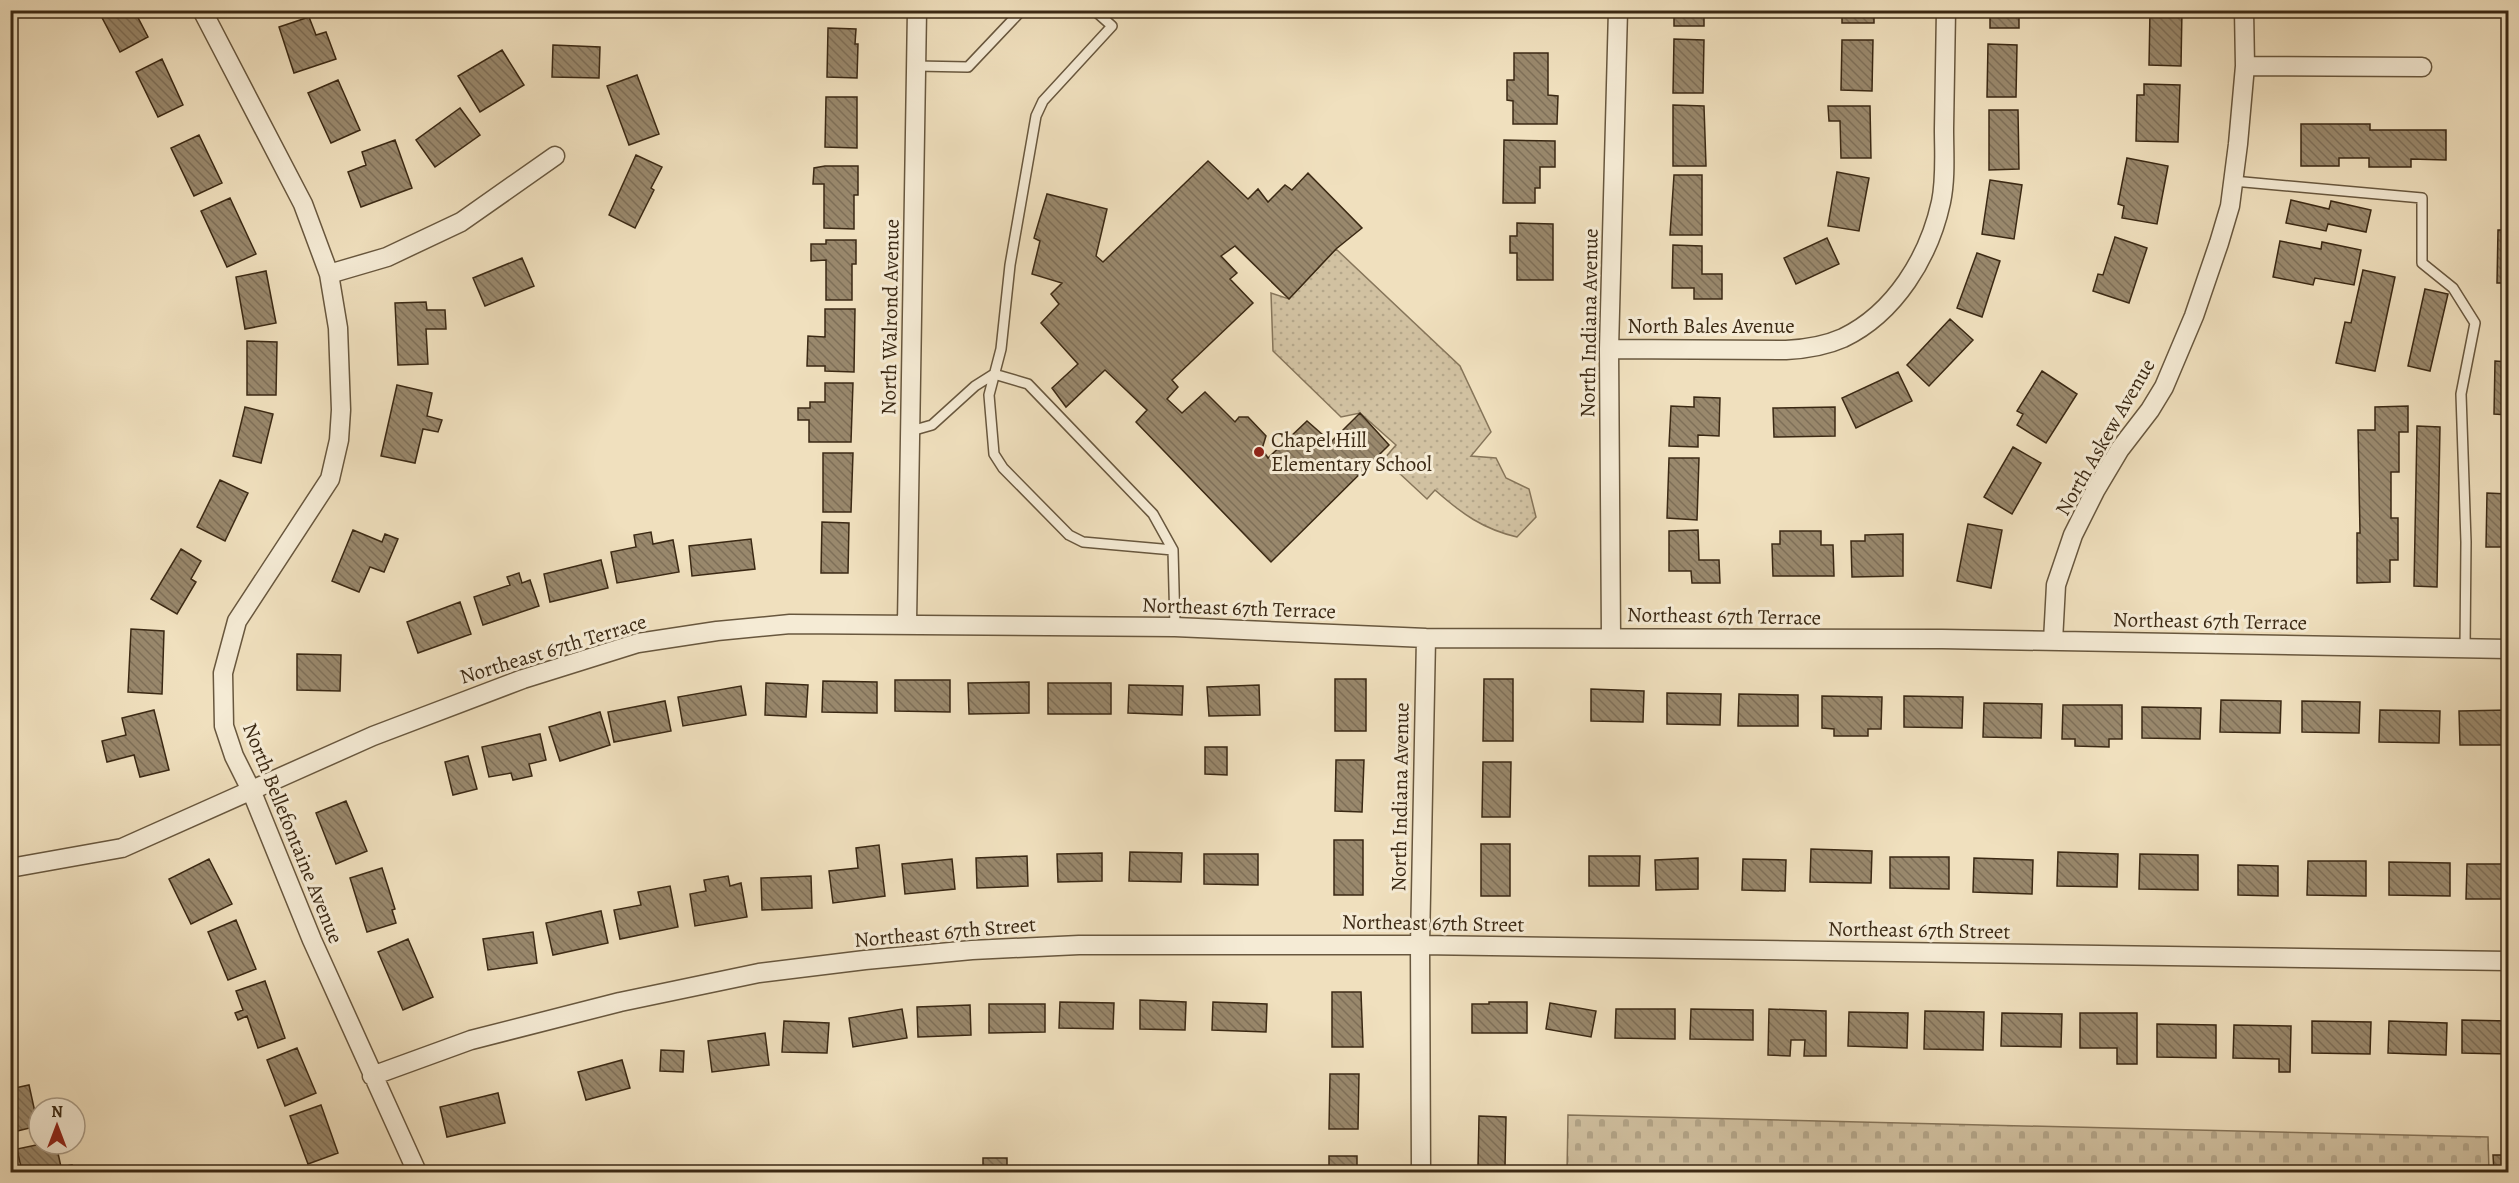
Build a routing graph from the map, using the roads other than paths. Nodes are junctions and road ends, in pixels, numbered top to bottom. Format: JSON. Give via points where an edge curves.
{"nodes":[{"id":1,"x":202,"y":10,"type":"edge"},
{"id":2,"x":917,"y":10,"type":"edge"},
{"id":3,"x":1022,"y":10,"type":"edge"},
{"id":4,"x":1094,"y":10,"type":"edge"},
{"id":5,"x":1618,"y":10,"type":"edge"},
{"id":6,"x":1946,"y":10,"type":"edge"},
{"id":7,"x":2244,"y":10,"type":"edge"},
{"id":8,"x":916,"y":66,"type":"junction"},
{"id":9,"x":2245,"y":66,"type":"junction"},
{"id":10,"x":2422,"y":66,"type":"dead end"},
{"id":11,"x":555,"y":156,"type":"dead end"},
{"id":12,"x":2233,"y":181,"type":"junction"},
{"id":13,"x":328,"y":274,"type":"junction"},
{"id":14,"x":1609,"y":349,"type":"junction"},
{"id":15,"x":994,"y":374,"type":"junction"},
{"id":16,"x":911,"y":431,"type":"junction"},
{"id":17,"x":1173,"y":550,"type":"junction"},
{"id":18,"x":907,"y":623,"type":"junction"},
{"id":19,"x":1175,"y":627,"type":"junction"},
{"id":20,"x":1611,"y":637,"type":"junction"},
{"id":21,"x":1426,"y":638,"type":"junction"},
{"id":22,"x":2053,"y":641,"type":"junction"},
{"id":23,"x":2465,"y":648,"type":"junction"},
{"id":24,"x":2508,"y":649,"type":"edge"},
{"id":25,"x":251,"y":790,"type":"junction"},
{"id":26,"x":10,"y":868,"type":"edge"},
{"id":27,"x":1420,"y":945,"type":"junction"},
{"id":28,"x":2508,"y":961,"type":"edge"},
{"id":29,"x":372,"y":1076,"type":"junction"},
{"id":30,"x":417,"y":1173,"type":"edge"},
{"id":31,"x":1421,"y":1173,"type":"edge"}],
"edges":[{"from":1,"to":13,"type":"street","name":"North Bellefontaine Avenue","via":[[303,204]]},
{"from":2,"to":8,"type":"street","name":"North Walrond Avenue"},
{"from":3,"to":8,"type":"lane","via":[[968,67]]},
{"from":4,"to":15,"type":"lane","via":[[1112,26],[1043,100],[1036,116]]},
{"from":5,"to":14,"type":"street","name":"North Indiana Avenue"},
{"from":6,"to":14,"type":"street","name":"North Bales Avenue","via":[[1945,171],[1941,201],[1921,257],[1888,305],[1867,324],[1815,348]]},
{"from":7,"to":9,"type":"street","name":"North Askew Avenue"},
{"from":8,"to":16,"type":"street","name":"North Walrond Avenue"},
{"from":9,"to":10,"type":"street"},
{"from":9,"to":12,"type":"street","name":"North Askew Avenue"},
{"from":11,"to":13,"type":"street","via":[[461,222],[387,257]]},
{"from":12,"to":22,"type":"street","name":"North Askew Avenue","via":[[2219,243],[2164,387],[2120,449],[2073,535],[2056,585]]},
{"from":12,"to":23,"type":"lane","via":[[2422,198],[2422,263],[2453,288],[2475,323],[2461,394]]},
{"from":13,"to":25,"type":"street","name":"North Bellefontaine Avenue","via":[[338,328],[341,410],[330,479],[237,621],[224,674],[224,726]]},
{"from":14,"to":20,"type":"street","name":"North Indiana Avenue"},
{"from":15,"to":16,"type":"lane","via":[[932,425]]},
{"from":15,"to":17,"type":"lane","via":[[1028,384],[1153,514]]},
{"from":15,"to":17,"type":"lane","via":[[989,395],[994,454],[1069,536],[1083,542]]},
{"from":16,"to":18,"type":"street","name":"North Walrond Avenue"},
{"from":17,"to":19,"type":"lane"},
{"from":18,"to":19,"type":"street","name":"Northeast 67th Terrace"},
{"from":18,"to":25,"type":"street","name":"Northeast 67th Terrace","via":[[790,624],[638,643],[447,706]]},
{"from":19,"to":21,"type":"street","name":"Northeast 67th Terrace"},
{"from":20,"to":21,"type":"street","name":"Northeast 67th Terrace"},
{"from":20,"to":22,"type":"street","name":"Northeast 67th Terrace"},
{"from":21,"to":27,"type":"street","name":"North Indiana Avenue"},
{"from":22,"to":23,"type":"street","name":"Northeast 67th Terrace"},
{"from":23,"to":24,"type":"street","name":"Northeast 67th Terrace"},
{"from":25,"to":26,"type":"street","name":"Northeast 67th Terrace","via":[[122,848]]},
{"from":25,"to":29,"type":"street","name":"North Bellefontaine Avenue"},
{"from":27,"to":28,"type":"street","name":"Northeast 67th Street"},
{"from":27,"to":29,"type":"street","name":"Northeast 67th Street","via":[[1079,945],[972,950],[771,971],[620,1002],[471,1040]]},
{"from":27,"to":31,"type":"street","name":"North Indiana Avenue"},
{"from":29,"to":30,"type":"street","name":"North Bellefontaine Avenue"}]}
